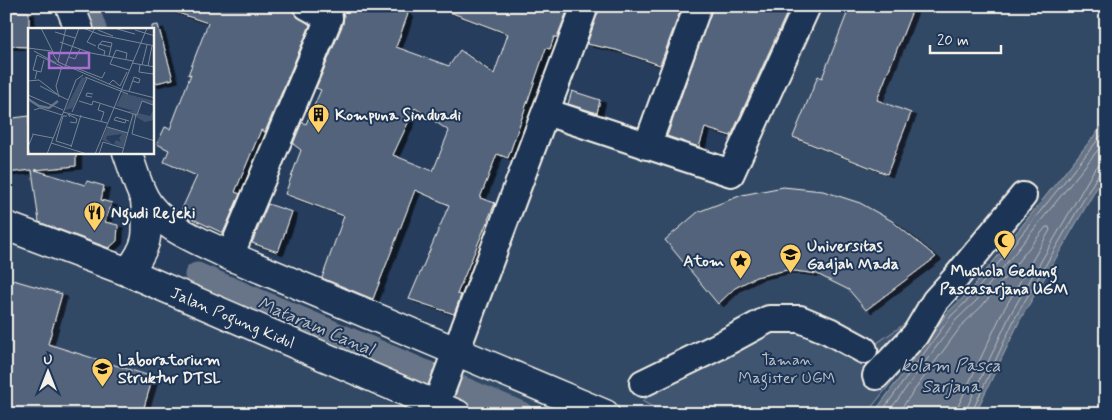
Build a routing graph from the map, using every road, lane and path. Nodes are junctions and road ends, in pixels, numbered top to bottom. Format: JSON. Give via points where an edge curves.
{"nodes":[{"id":1,"x":70,"y":6,"type":"edge"},
{"id":2,"x":307,"y":6,"type":"edge"},
{"id":3,"x":585,"y":6,"type":"edge"},
{"id":4,"x":698,"y":6,"type":"edge"},
{"id":5,"x":807,"y":6,"type":"edge"},
{"id":6,"x":79,"y":28,"type":"edge"},
{"id":7,"x":546,"y":112,"type":"junction"},
{"id":8,"x":647,"y":146,"type":"junction"},
{"id":9,"x":128,"y":154,"type":"edge"},
{"id":10,"x":1023,"y":196,"type":"dead end"},
{"id":11,"x":145,"y":200,"type":"junction"},
{"id":12,"x":6,"y":226,"type":"edge"},
{"id":13,"x":230,"y":256,"type":"junction"},
{"id":14,"x":128,"y":272,"type":"junction"},
{"id":15,"x":864,"y":350,"type":"dead end"},
{"id":16,"x":455,"y":354,"type":"junction"},
{"id":17,"x":876,"y":376,"type":"dead end"},
{"id":18,"x":643,"y":383,"type":"dead end"},
{"id":19,"x":445,"y":404,"type":"edge"},
{"id":20,"x":605,"y":414,"type":"edge"}],
"edges":[{"from":1,"to":6,"type":"main road"},
{"from":2,"to":13,"type":"street","via":[[330,18]]},
{"from":3,"to":7,"type":"street"},
{"from":4,"to":8,"type":"street"},
{"from":5,"to":8,"type":"street","via":[[731,173]]},
{"from":7,"to":8,"type":"street"},
{"from":7,"to":16,"type":"street"},
{"from":9,"to":11,"type":"main road"},
{"from":10,"to":17,"type":"street","via":[[934,301],[915,335]]},
{"from":11,"to":13,"type":"main road","via":[[156,214],[177,229]]},
{"from":11,"to":14,"type":"main road","via":[[146,242]]},
{"from":12,"to":14,"type":"main road","name":"Jalan Pogung Kidul"},
{"from":13,"to":16,"type":"main road"},
{"from":14,"to":19,"type":"main road","name":"Jalan Pogung Kidul"},
{"from":15,"to":18,"type":"street","via":[[800,319],[769,319]]},
{"from":16,"to":19,"type":"street"},
{"from":16,"to":20,"type":"main road"}]}
